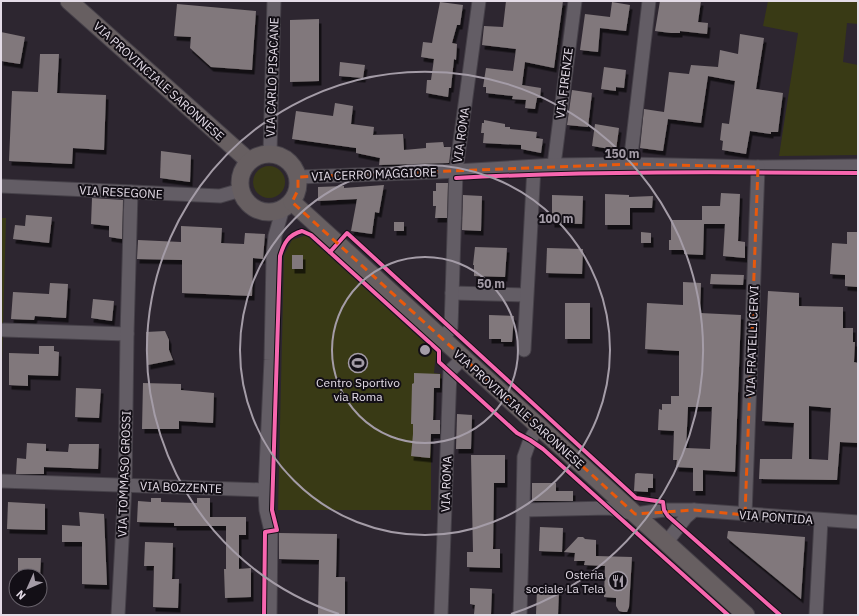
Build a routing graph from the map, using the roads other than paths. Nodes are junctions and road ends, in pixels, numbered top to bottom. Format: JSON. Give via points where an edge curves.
{"nodes":[{"id":1,"x":69,"y":1,"type":"edge"},
{"id":2,"x":274,"y":1,"type":"edge"},
{"id":3,"x":479,"y":1,"type":"edge"},
{"id":4,"x":575,"y":1,"type":"edge"},
{"id":5,"x":649,"y":1,"type":"edge"},
{"id":6,"x":270,"y":153,"type":"junction"},
{"id":7,"x":249,"y":161,"type":"junction"},
{"id":8,"x":630,"y":164,"type":"junction"},
{"id":9,"x":554,"y":165,"type":"junction"},
{"id":10,"x":758,"y":166,"type":"junction"},
{"id":11,"x":858,"y":166,"type":"edge"},
{"id":12,"x":534,"y":167,"type":"junction"},
{"id":13,"x":456,"y":171,"type":"junction"},
{"id":14,"x":298,"y":177,"type":"junction"},
{"id":15,"x":1,"y":186,"type":"edge"},
{"id":16,"x":240,"y":190,"type":"junction"},
{"id":17,"x":131,"y":192,"type":"junction"},
{"id":18,"x":288,"y":205,"type":"junction"},
{"id":19,"x":452,"y":293,"type":"junction"},
{"id":20,"x":526,"y":295,"type":"junction"},
{"id":21,"x":4,"y":330,"type":"dead end"},
{"id":22,"x":127,"y":334,"type":"junction"},
{"id":23,"x":442,"y":339,"type":"junction"},
{"id":24,"x":524,"y":350,"type":"dead end"},
{"id":25,"x":462,"y":358,"type":"junction"},
{"id":26,"x":538,"y":427,"type":"junction"},
{"id":27,"x":1,"y":481,"type":"edge"},
{"id":28,"x":125,"y":485,"type":"junction"},
{"id":29,"x":265,"y":490,"type":"junction"},
{"id":30,"x":524,"y":510,"type":"junction"},
{"id":31,"x":694,"y":510,"type":"junction"},
{"id":32,"x":635,"y":514,"type":"junction"},
{"id":33,"x":745,"y":515,"type":"junction"},
{"id":34,"x":821,"y":520,"type":"junction"},
{"id":35,"x":858,"y":522,"type":"edge"},
{"id":36,"x":666,"y":543,"type":"junction"},
{"id":37,"x":118,"y":615,"type":"edge"},
{"id":38,"x":270,"y":615,"type":"edge"},
{"id":39,"x":441,"y":615,"type":"edge"},
{"id":40,"x":520,"y":615,"type":"edge"},
{"id":41,"x":746,"y":615,"type":"edge"},
{"id":42,"x":816,"y":615,"type":"edge"}],
"edges":[{"from":1,"to":7,"type":"main road","name":"VIA PROVINCIALE SARONNESE"},
{"from":2,"to":6,"type":"street","name":"VIA CARLO PISACANE"},
{"from":3,"to":13,"type":"street","name":"VIA ROMA"},
{"from":4,"to":9,"type":"street","name":"VIA FIRENZE"},
{"from":5,"to":8,"type":"street"},
{"from":6,"to":7,"type":"main road","via":[[259,155]]},
{"from":6,"to":14,"type":"main road","via":[[288,160]]},
{"from":7,"to":16,"type":"main road","via":[[241,174]]},
{"from":8,"to":9,"type":"street","name":"VIA CERRO MAGGIORE"},
{"from":8,"to":10,"type":"street","name":"VIA CERRO MAGGIORE"},
{"from":9,"to":12,"type":"street","name":"VIA CERRO MAGGIORE"},
{"from":10,"to":11,"type":"street","name":"VIA CERRO MAGGIORE"},
{"from":10,"to":33,"type":"street","name":"VIA FRATELLI CERVI"},
{"from":12,"to":13,"type":"street","name":"VIA CERRO MAGGIORE"},
{"from":12,"to":20,"type":"street"},
{"from":13,"to":14,"type":"street","name":"VIA CERRO MAGGIORE"},
{"from":13,"to":19,"type":"street","name":"VIA ROMA"},
{"from":14,"to":18,"type":"main road","via":[[298,190]]},
{"from":15,"to":17,"type":"street","name":"VIA RESEGONE"},
{"from":16,"to":17,"type":"street","name":"VIA RESEGONE","via":[[220,196]]},
{"from":16,"to":18,"type":"main road","via":[[247,202],[257,210],[271,212]]},
{"from":17,"to":22,"type":"street","name":"VIA TOMMASO GROSSI"},
{"from":18,"to":23,"type":"main road","name":"VIA PROVINCIALE SARONNESE"},
{"from":18,"to":29,"type":"street","via":[[275,236],[273,257]]},
{"from":19,"to":20,"type":"street"},
{"from":19,"to":23,"type":"street","name":"VIA ROMA","via":[[451,328]]},
{"from":20,"to":24,"type":"street"},
{"from":21,"to":22,"type":"street"},
{"from":22,"to":28,"type":"street","name":"VIA TOMMASO GROSSI"},
{"from":23,"to":25,"type":"main road","name":"VIA PROVINCIALE SARONNESE"},
{"from":25,"to":26,"type":"main road","name":"VIA PROVINCIALE SARONNESE"},
{"from":25,"to":39,"type":"street","name":"VIA ROMA","via":[[450,372]]},
{"from":26,"to":30,"type":"street","via":[[524,457]]},
{"from":26,"to":32,"type":"main road","name":"VIA PROVINCIALE SARONNESE"},
{"from":27,"to":28,"type":"street","name":"VIA BOZZENTE"},
{"from":28,"to":29,"type":"street","name":"VIA BOZZENTE"},
{"from":28,"to":37,"type":"street","name":"VIA TOMMASO GROSSI"},
{"from":29,"to":38,"type":"street","via":[[271,531]]},
{"from":30,"to":32,"type":"street","via":[[609,508]]},
{"from":30,"to":40,"type":"street"},
{"from":31,"to":32,"type":"street","name":"VIA PONTIDA","via":[[664,510]]},
{"from":31,"to":33,"type":"street","name":"VIA PONTIDA"},
{"from":31,"to":36,"type":"street"},
{"from":32,"to":36,"type":"main road","name":"VIA PROVINCIALE SARONNESE"},
{"from":33,"to":34,"type":"street","name":"VIA PONTIDA"},
{"from":34,"to":35,"type":"street","name":"VIA PONTIDA"},
{"from":34,"to":42,"type":"street"},
{"from":36,"to":41,"type":"main road","name":"VIA PROVINCIALE SARONNESE"}]}
